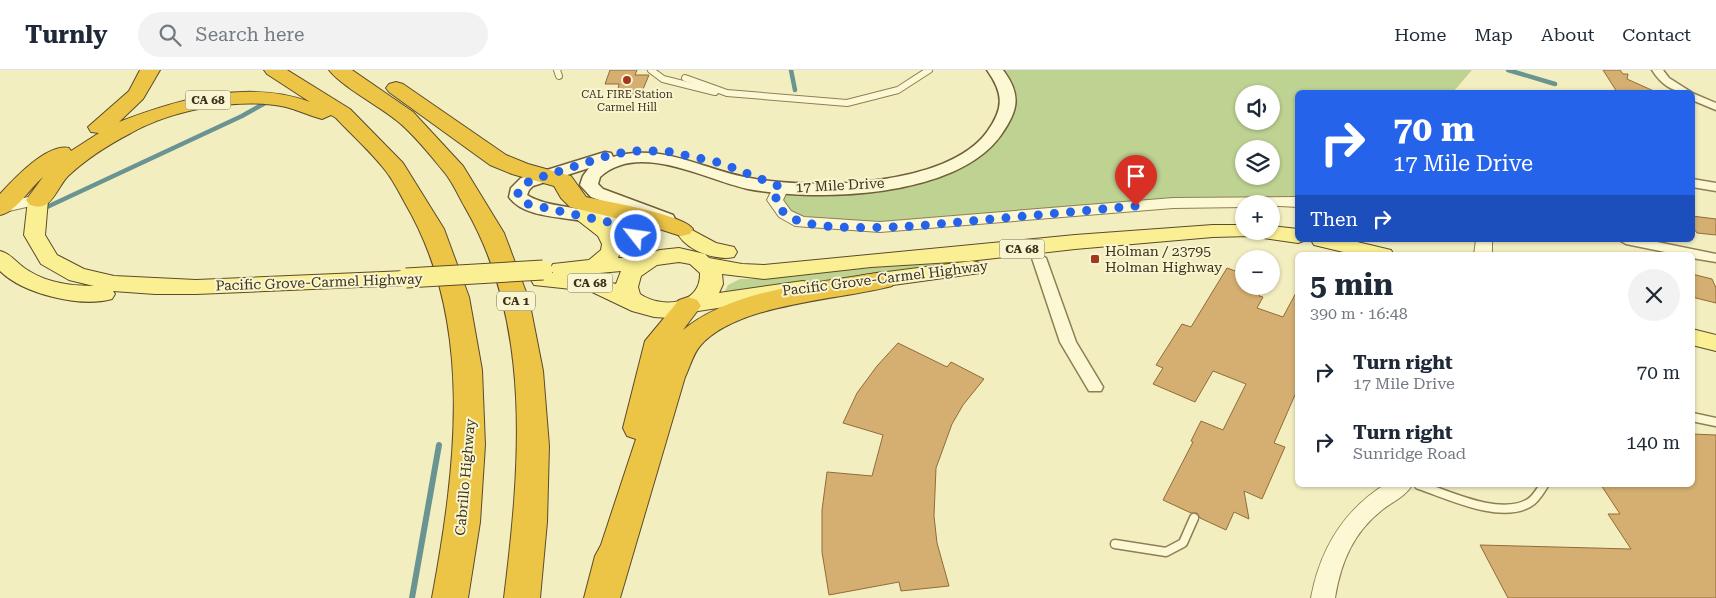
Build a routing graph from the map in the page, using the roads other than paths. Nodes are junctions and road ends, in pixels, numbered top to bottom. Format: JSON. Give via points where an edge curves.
{"nodes":[{"id":1,"x":150,"y":70,"type":"edge"},
{"id":2,"x":274,"y":70,"type":"edge"},
{"id":3,"x":339,"y":70,"type":"edge"},
{"id":4,"x":362,"y":70,"type":"edge"},
{"id":5,"x":651,"y":70,"type":"edge"},
{"id":6,"x":929,"y":70,"type":"edge"},
{"id":7,"x":995,"y":70,"type":"edge"},
{"id":8,"x":1657,"y":70,"type":"edge"},
{"id":9,"x":685,"y":78,"type":"dead end"},
{"id":10,"x":1682,"y":90,"type":"edge"},
{"id":11,"x":727,"y":93,"type":"junction"},
{"id":12,"x":1695,"y":97,"type":"edge"},
{"id":13,"x":1716,"y":107,"type":"edge"},
{"id":14,"x":392,"y":162,"type":"junction"},
{"id":15,"x":549,"y":176,"type":"junction"},
{"id":16,"x":1695,"y":184,"type":"edge"},
{"id":17,"x":1716,"y":187,"type":"edge"},
{"id":18,"x":778,"y":194,"type":"junction"},
{"id":19,"x":38,"y":200,"type":"junction"},
{"id":20,"x":1295,"y":202,"type":"edge"},
{"id":21,"x":0,"y":208,"type":"edge"},
{"id":22,"x":581,"y":215,"type":"junction"},
{"id":23,"x":1235,"y":231,"type":"edge"},
{"id":24,"x":685,"y":233,"type":"junction"},
{"id":25,"x":1280,"y":234,"type":"edge"},
{"id":26,"x":1295,"y":236,"type":"edge"},
{"id":27,"x":1136,"y":238,"type":"junction"},
{"id":28,"x":1330,"y":242,"type":"edge"},
{"id":29,"x":1636,"y":242,"type":"edge"},
{"id":30,"x":1371,"y":252,"type":"edge"},
{"id":31,"x":1686,"y":252,"type":"edge"},
{"id":32,"x":1695,"y":254,"type":"edge"},
{"id":33,"x":907,"y":257,"type":"junction"},
{"id":34,"x":0,"y":258,"type":"edge"},
{"id":35,"x":1039,"y":258,"type":"junction"},
{"id":36,"x":1716,"y":258,"type":"edge"},
{"id":37,"x":704,"y":262,"type":"junction"},
{"id":38,"x":640,"y":264,"type":"junction"},
{"id":39,"x":596,"y":266,"type":"junction"},
{"id":40,"x":542,"y":275,"type":"junction"},
{"id":41,"x":884,"y":280,"type":"junction"},
{"id":42,"x":153,"y":288,"type":"junction"},
{"id":43,"x":634,"y":302,"type":"junction"},
{"id":44,"x":690,"y":305,"type":"junction"},
{"id":45,"x":1695,"y":338,"type":"edge"},
{"id":46,"x":1716,"y":343,"type":"edge"},
{"id":47,"x":1095,"y":387,"type":"dead end"},
{"id":48,"x":1695,"y":417,"type":"edge"},
{"id":49,"x":1716,"y":422,"type":"edge"},
{"id":50,"x":1398,"y":487,"type":"edge"},
{"id":51,"x":1425,"y":487,"type":"edge"},
{"id":52,"x":1542,"y":487,"type":"edge"},
{"id":53,"x":1194,"y":518,"type":"dead end"},
{"id":54,"x":1114,"y":544,"type":"dead end"},
{"id":55,"x":606,"y":586,"type":"edge"},
{"id":56,"x":450,"y":598,"type":"edge"},
{"id":57,"x":522,"y":598,"type":"edge"},
{"id":58,"x":1323,"y":598,"type":"edge"}],
"edges":[{"from":1,"to":21,"type":"highway","via":[[141,89],[125,107],[38,169]]},
{"from":2,"to":14,"type":"highway","name":"Cabrillo Highway","via":[[343,114]]},
{"from":3,"to":57,"type":"highway","number":"CA 1","via":[[393,106],[450,162],[481,208],[505,264],[524,333],[533,417],[530,523]]},
{"from":4,"to":15,"type":"highway","via":[[399,90],[498,160]]},
{"from":5,"to":11,"type":"lane","via":[[663,79],[706,91]]},
{"from":6,"to":11,"type":"lane","via":[[898,90],[847,103]]},
{"from":7,"to":18,"type":"main road","name":"17 Mile Drive","via":[[1006,89],[1009,100],[1007,113],[993,138],[966,159],[928,174],[885,184]]},
{"from":8,"to":10,"type":"street","via":[[1665,80]]},
{"from":9,"to":11,"type":"lane"},
{"from":12,"to":13,"type":"street"},
{"from":14,"to":19,"type":"highway","number":"CA 68","via":[[333,120],[301,102],[272,96],[227,97],[168,110],[118,130],[61,170]]},
{"from":14,"to":56,"type":"highway","name":"Cabrillo Highway","via":[[413,192],[440,244],[454,283],[464,329],[470,443],[464,514]]},
{"from":15,"to":18,"type":"main road","name":"17 Mile Drive","via":[[621,153],[666,151],[721,163]]},
{"from":15,"to":22,"type":"main road","name":"17 Mile Drive","via":[[523,185],[518,197],[533,205]]},
{"from":15,"to":24,"type":"highway","via":[[563,181],[572,197],[582,204],[664,222]]},
{"from":16,"to":17,"type":"street"},
{"from":18,"to":20,"type":"street","via":[[785,214],[801,222],[880,227],[1172,203]]},
{"from":18,"to":24,"type":"main road","name":"17 Mile Drive","via":[[666,159],[644,157],[617,161],[591,175],[589,185],[597,193],[656,214]]},
{"from":19,"to":21,"type":"street"},
{"from":19,"to":42,"type":"main road","name":"Pacific Grove-Carmel Highway","number":"CA 68","via":[[32,218],[32,236],[37,248],[51,262],[100,283]]},
{"from":22,"to":38,"type":"main road","name":"17 Mile Drive","via":[[631,230],[639,239]]},
{"from":22,"to":39,"type":"main road","via":[[602,226],[612,240],[609,255]]},
{"from":23,"to":27,"type":"main road","name":"Pacific Grove-Carmel Highway","number":"CA 68"},
{"from":24,"to":33,"type":"main road","via":[[716,250],[754,256],[854,254]]},
{"from":24,"to":37,"type":"main road","via":[[699,246]]},
{"from":25,"to":26,"type":"main road"},
{"from":27,"to":33,"type":"main road","name":"Pacific Grove-Carmel Highway","number":"CA 68"},
{"from":27,"to":35,"type":"main road","name":"Pacific Grove-Carmel Highway","number":"CA 68"},
{"from":28,"to":30,"type":"main road"},
{"from":29,"to":31,"type":"street"},
{"from":32,"to":36,"type":"street"},
{"from":33,"to":37,"type":"main road","name":"Pacific Grove-Carmel Highway","number":"CA 68","via":[[758,272]]},
{"from":34,"to":42,"type":"main road","name":"Pacific Grove-Carmel Highway","number":"CA 68","via":[[30,282],[63,291],[102,294]]},
{"from":35,"to":41,"type":"main road","name":"Pacific Grove-Carmel Highway","number":"CA 68"},
{"from":35,"to":47,"type":"street","via":[[1079,367]]},
{"from":37,"to":38,"type":"main road","number":"CA 68","via":[[672,255]]},
{"from":37,"to":44,"type":"main road","via":[[711,270],[712,284],[706,295]]},
{"from":38,"to":39,"type":"main road","name":"Pacific Grove-Carmel Highway","number":"CA 68"},
{"from":38,"to":43,"type":"main road","number":"CA 68","via":[[626,284]]},
{"from":39,"to":40,"type":"main road","name":"Pacific Grove-Carmel Highway","number":"CA 68"},
{"from":40,"to":42,"type":"main road","name":"Pacific Grove-Carmel Highway","number":"CA 68","bridge":true},
{"from":40,"to":43,"type":"main road","name":"Pacific Grove-Carmel Highway","number":"CA 68","via":[[595,284]]},
{"from":41,"to":44,"type":"main road","name":"Pacific Grove-Carmel Highway","number":"CA 68","via":[[764,292]]},
{"from":41,"to":55,"type":"highway","via":[[751,306],[708,324],[688,340],[671,377]]},
{"from":43,"to":44,"type":"main road","number":"CA 68","via":[[658,311]]},
{"from":44,"to":55,"type":"highway","via":[[662,336],[655,353]]},
{"from":45,"to":46,"type":"main road"},
{"from":48,"to":49,"type":"lane"},
{"from":50,"to":58,"type":"street","via":[[1370,506],[1347,531],[1331,562]]},
{"from":51,"to":52,"type":"lane","via":[[1494,508],[1514,508],[1530,503]]},
{"from":53,"to":54,"type":"lane","via":[[1183,543],[1166,552]]}]}
